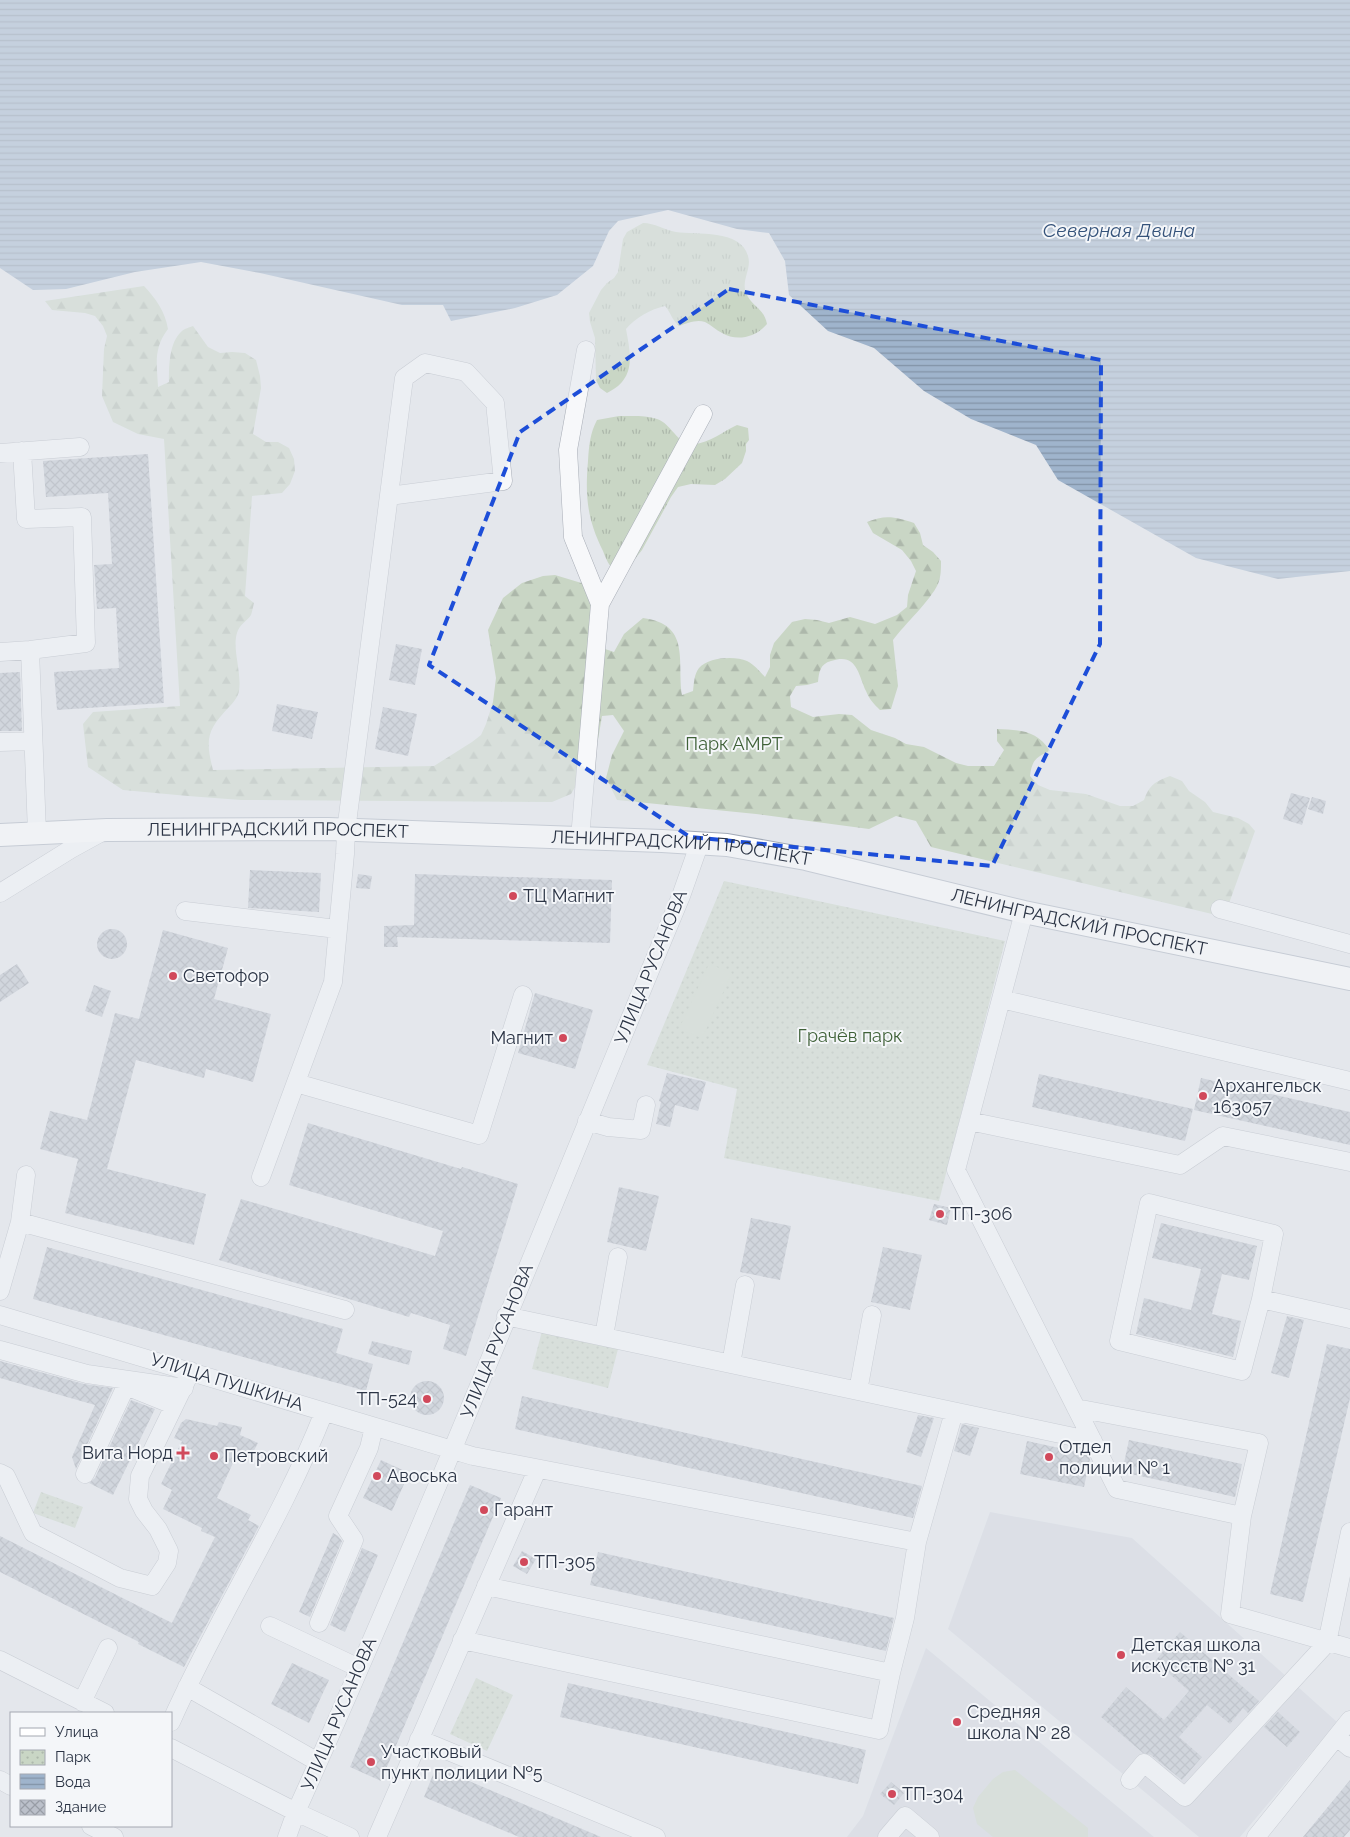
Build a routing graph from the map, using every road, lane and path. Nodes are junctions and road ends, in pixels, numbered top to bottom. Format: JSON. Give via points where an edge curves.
{"nodes":[{"id":1,"x":586,"y":350,"type":"dead end"},
{"id":2,"x":703,"y":414,"type":"dead end"},
{"id":3,"x":80,"y":447,"type":"dead end"},
{"id":4,"x":22,"y":451,"type":"junction"},
{"id":5,"x":0,"y":453,"type":"edge"},
{"id":6,"x":389,"y":496,"type":"junction"},
{"id":7,"x":600,"y":604,"type":"junction"},
{"id":8,"x":30,"y":650,"type":"junction"},
{"id":9,"x":0,"y":652,"type":"edge"},
{"id":10,"x":32,"y":741,"type":"junction"},
{"id":11,"x":0,"y":742,"type":"edge"},
{"id":12,"x":107,"y":830,"type":"junction"},
{"id":13,"x":346,"y":831,"type":"junction"},
{"id":14,"x":37,"y":833,"type":"junction"},
{"id":15,"x":0,"y":835,"type":"edge"},
{"id":16,"x":580,"y":838,"type":"junction"},
{"id":17,"x":700,"y":842,"type":"junction"},
{"id":18,"x":0,"y":893,"type":"edge"},
{"id":19,"x":1220,"y":909,"type":"dead end"},
{"id":20,"x":185,"y":911,"type":"dead end"},
{"id":21,"x":1024,"y":912,"type":"junction"},
{"id":22,"x":337,"y":929,"type":"junction"},
{"id":23,"x":1350,"y":944,"type":"edge"},
{"id":24,"x":1350,"y":979,"type":"edge"},
{"id":25,"x":523,"y":995,"type":"dead end"},
{"id":26,"x":1001,"y":999,"type":"junction"},
{"id":27,"x":1350,"y":1081,"type":"edge"},
{"id":28,"x":296,"y":1083,"type":"junction"},
{"id":29,"x":646,"y":1105,"type":"dead end"},
{"id":30,"x":587,"y":1121,"type":"junction"},
{"id":31,"x":969,"y":1121,"type":"junction"},
{"id":32,"x":1350,"y":1162,"type":"edge"},
{"id":33,"x":26,"y":1175,"type":"dead end"},
{"id":34,"x":262,"y":1177,"type":"dead end"},
{"id":35,"x":20,"y":1222,"type":"junction"},
{"id":36,"x":618,"y":1256,"type":"dead end"},
{"id":37,"x":745,"y":1285,"type":"dead end"},
{"id":38,"x":0,"y":1290,"type":"edge"},
{"id":39,"x":1261,"y":1298,"type":"junction"},
{"id":40,"x":345,"y":1310,"type":"dead end"},
{"id":41,"x":0,"y":1315,"type":"edge"},
{"id":42,"x":872,"y":1315,"type":"dead end"},
{"id":43,"x":506,"y":1316,"type":"junction"},
{"id":44,"x":1350,"y":1319,"type":"edge"},
{"id":45,"x":604,"y":1336,"type":"junction"},
{"id":46,"x":0,"y":1350,"type":"edge"},
{"id":47,"x":731,"y":1364,"type":"junction"},
{"id":48,"x":191,"y":1371,"type":"junction"},
{"id":49,"x":184,"y":1388,"type":"junction"},
{"id":50,"x":858,"y":1391,"type":"junction"},
{"id":51,"x":174,"y":1406,"type":"junction"},
{"id":52,"x":1076,"y":1408,"type":"junction"},
{"id":53,"x":324,"y":1412,"type":"junction"},
{"id":54,"x":954,"y":1412,"type":"junction"},
{"id":55,"x":374,"y":1427,"type":"junction"},
{"id":56,"x":1093,"y":1441,"type":"junction"},
{"id":57,"x":453,"y":1450,"type":"junction"},
{"id":58,"x":537,"y":1470,"type":"junction"},
{"id":59,"x":0,"y":1473,"type":"edge"},
{"id":60,"x":85,"y":1474,"type":"dead end"},
{"id":61,"x":1242,"y":1516,"type":"junction"},
{"id":62,"x":1350,"y":1532,"type":"edge"},
{"id":63,"x":917,"y":1542,"type":"junction"},
{"id":64,"x":486,"y":1586,"type":"junction"},
{"id":65,"x":319,"y":1623,"type":"dead end"},
{"id":66,"x":270,"y":1626,"type":"dead end"},
{"id":67,"x":462,"y":1640,"type":"junction"},
{"id":68,"x":1327,"y":1643,"type":"junction"},
{"id":69,"x":108,"y":1648,"type":"dead end"},
{"id":70,"x":1350,"y":1648,"type":"edge"},
{"id":71,"x":0,"y":1660,"type":"edge"},
{"id":72,"x":359,"y":1668,"type":"junction"},
{"id":73,"x":891,"y":1673,"type":"junction"},
{"id":74,"x":187,"y":1687,"type":"junction"},
{"id":75,"x":82,"y":1702,"type":"junction"},
{"id":76,"x":103,"y":1712,"type":"edge"},
{"id":77,"x":172,"y":1720,"type":"edge"},
{"id":78,"x":1350,"y":1720,"type":"edge"},
{"id":79,"x":419,"y":1739,"type":"junction"},
{"id":80,"x":1343,"y":1743,"type":"edge"},
{"id":81,"x":172,"y":1749,"type":"edge"},
{"id":82,"x":318,"y":1762,"type":"junction"},
{"id":83,"x":1130,"y":1780,"type":"dead end"},
{"id":84,"x":296,"y":1812,"type":"junction"},
{"id":85,"x":93,"y":1827,"type":"edge"},
{"id":86,"x":114,"y":1837,"type":"edge"},
{"id":87,"x":287,"y":1837,"type":"edge"},
{"id":88,"x":350,"y":1837,"type":"edge"},
{"id":89,"x":377,"y":1837,"type":"edge"},
{"id":90,"x":656,"y":1837,"type":"edge"},
{"id":91,"x":887,"y":1837,"type":"edge"},
{"id":92,"x":930,"y":1837,"type":"edge"},
{"id":93,"x":1256,"y":1837,"type":"edge"}],
"edges":[{"from":1,"to":7,"type":"street","via":[[568,450],[573,537]]},
{"from":2,"to":7,"type":"street"},
{"from":3,"to":4,"type":"street"},
{"from":4,"to":5,"type":"street"},
{"from":4,"to":8,"type":"street","via":[[26,519],[82,517],[86,643]]},
{"from":6,"to":6,"type":"street","via":[[404,378],[425,363],[466,372],[496,403],[503,481]]},
{"from":6,"to":13,"type":"street"},
{"from":7,"to":16,"type":"street"},
{"from":8,"to":9,"type":"street"},
{"from":8,"to":10,"type":"street"},
{"from":10,"to":11,"type":"street"},
{"from":10,"to":14,"type":"street"},
{"from":12,"to":13,"type":"main road","name":"ЛЕНИНГРАДСКИЙ ПРОСПЕКТ"},
{"from":12,"to":14,"type":"main road","name":"ЛЕНИНГРАДСКИЙ ПРОСПЕКТ"},
{"from":12,"to":18,"type":"street"},
{"from":13,"to":16,"type":"main road","name":"ЛЕНИНГРАДСКИЙ ПРОСПЕКТ"},
{"from":13,"to":22,"type":"street"},
{"from":14,"to":15,"type":"main road","name":"ЛЕНИНГРАДСКИЙ ПРОСПЕКТ"},
{"from":16,"to":17,"type":"main road","name":"ЛЕНИНГРАДСКИЙ ПРОСПЕКТ"},
{"from":17,"to":21,"type":"main road","name":"ЛЕНИНГРАДСКИЙ ПРОСПЕКТ","via":[[806,858]]},
{"from":17,"to":30,"type":"street","name":"УЛИЦА РУСАНОВА","via":[[681,896]]},
{"from":19,"to":23,"type":"street"},
{"from":20,"to":22,"type":"street"},
{"from":21,"to":24,"type":"main road","name":"ЛЕНИНГРАДСКИЙ ПРОСПЕКТ"},
{"from":21,"to":26,"type":"street"},
{"from":22,"to":28,"type":"street","via":[[333,982]]},
{"from":25,"to":28,"type":"street","via":[[479,1135]]},
{"from":26,"to":27,"type":"street"},
{"from":26,"to":31,"type":"street"},
{"from":28,"to":34,"type":"street"},
{"from":29,"to":30,"type":"street","via":[[641,1130]]},
{"from":30,"to":43,"type":"street","name":"УЛИЦА РУСАНОВА"},
{"from":31,"to":32,"type":"street","via":[[1180,1165],[1223,1136]]},
{"from":31,"to":52,"type":"street","via":[[956,1170]]},
{"from":33,"to":35,"type":"street"},
{"from":35,"to":38,"type":"street"},
{"from":35,"to":40,"type":"street"},
{"from":36,"to":45,"type":"street"},
{"from":37,"to":47,"type":"street"},
{"from":39,"to":39,"type":"street","via":[[1242,1371],[1119,1341],[1149,1203],[1274,1234]]},
{"from":39,"to":44,"type":"street"},
{"from":41,"to":48,"type":"street","name":"УЛИЦА ПУШКИНА"},
{"from":42,"to":50,"type":"street"},
{"from":43,"to":45,"type":"street"},
{"from":43,"to":57,"type":"street","name":"УЛИЦА РУСАНОВА"},
{"from":45,"to":47,"type":"street"},
{"from":46,"to":49,"type":"street","via":[[87,1374]]},
{"from":47,"to":50,"type":"street"},
{"from":48,"to":49,"type":"street"},
{"from":48,"to":53,"type":"street","name":"УЛИЦА ПУШКИНА"},
{"from":49,"to":51,"type":"street"},
{"from":50,"to":54,"type":"street"},
{"from":51,"to":59,"type":"street","via":[[140,1476],[138,1499],[169,1551],[167,1563],[152,1586],[120,1578],[33,1533],[6,1476]]},
{"from":51,"to":60,"type":"street","via":[[126,1386]]},
{"from":52,"to":56,"type":"street"},
{"from":52,"to":61,"type":"street","via":[[1259,1443]]},
{"from":53,"to":55,"type":"street","name":"УЛИЦА ПУШКИНА"},
{"from":53,"to":74,"type":"street","via":[[284,1500]]},
{"from":54,"to":56,"type":"street"},
{"from":54,"to":63,"type":"street"},
{"from":55,"to":57,"type":"street","name":"УЛИЦА ПУШКИНА"},
{"from":55,"to":65,"type":"street","via":[[369,1448],[338,1516],[354,1540]]},
{"from":56,"to":61,"type":"street","via":[[1117,1489]]},
{"from":57,"to":58,"type":"street","name":"УЛИЦА ПУШКИНА"},
{"from":57,"to":72,"type":"street","name":"УЛИЦА РУСАНОВА"},
{"from":58,"to":63,"type":"street","name":"УЛИЦА ПУШКИНА"},
{"from":58,"to":64,"type":"street"},
{"from":61,"to":68,"type":"street","via":[[1230,1614]]},
{"from":62,"to":68,"type":"street"},
{"from":63,"to":73,"type":"street","via":[[905,1618]]},
{"from":64,"to":67,"type":"street"},
{"from":64,"to":73,"type":"street"},
{"from":66,"to":72,"type":"street"},
{"from":67,"to":73,"type":"street","via":[[879,1730]]},
{"from":67,"to":79,"type":"street"},
{"from":68,"to":70,"type":"street"},
{"from":68,"to":83,"type":"street","via":[[1186,1797],[1144,1763]]},
{"from":69,"to":75,"type":"street"},
{"from":71,"to":75,"type":"street"},
{"from":72,"to":82,"type":"street","name":"УЛИЦА РУСАНОВА"},
{"from":74,"to":77,"type":"street"},
{"from":74,"to":82,"type":"street"},
{"from":75,"to":76,"type":"street"},
{"from":78,"to":80,"type":"street"},
{"from":79,"to":89,"type":"street"},
{"from":79,"to":90,"type":"street"},
{"from":80,"to":93,"type":"street"},
{"from":81,"to":84,"type":"street"},
{"from":82,"to":84,"type":"street","name":"УЛИЦА РУСАНОВА"},
{"from":84,"to":87,"type":"street","name":"УЛИЦА РУСАНОВА"},
{"from":84,"to":88,"type":"street"},
{"from":85,"to":86,"type":"street"},
{"from":91,"to":92,"type":"street","via":[[905,1816]]}]}
